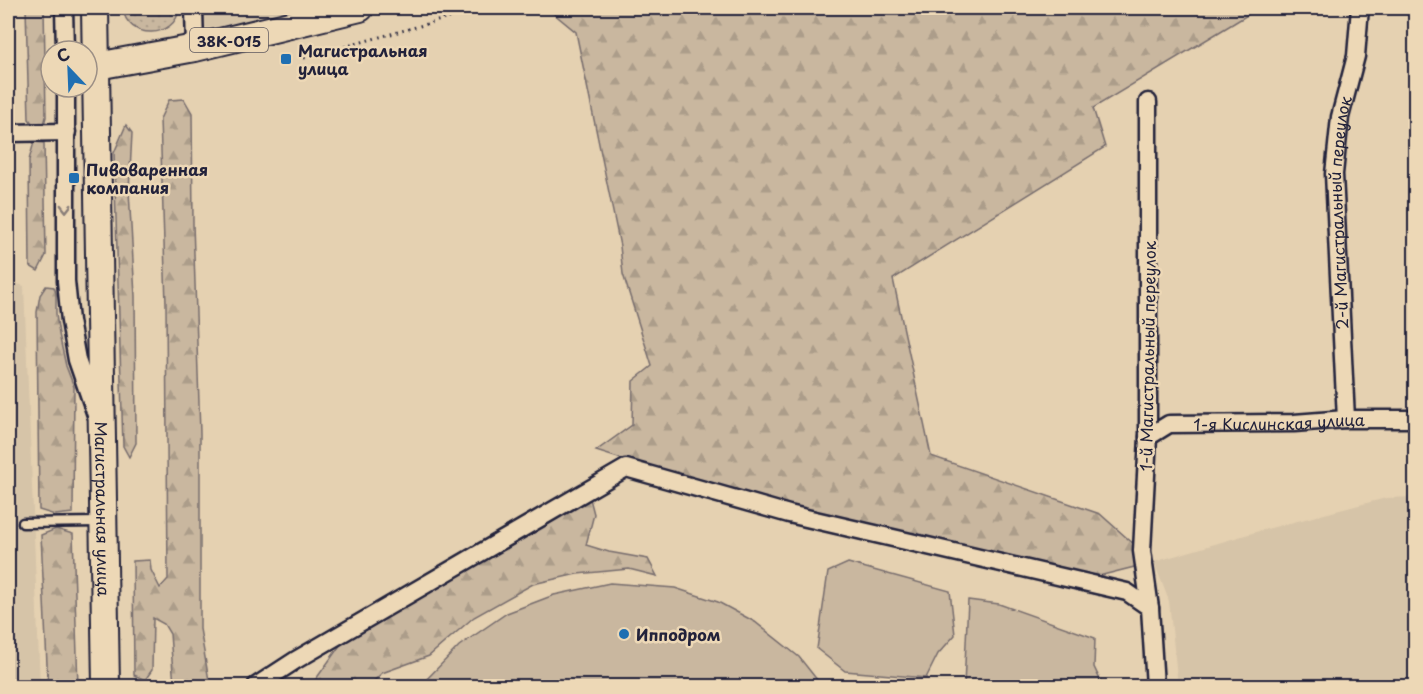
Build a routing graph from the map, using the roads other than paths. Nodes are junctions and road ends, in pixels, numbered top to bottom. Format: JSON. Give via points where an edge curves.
{"nodes":[{"id":1,"x":64,"y":8,"type":"edge"},
{"id":2,"x":95,"y":8,"type":"edge"},
{"id":3,"x":194,"y":8,"type":"edge"},
{"id":4,"x":360,"y":8,"type":"edge"},
{"id":5,"x":1360,"y":8,"type":"edge"},
{"id":6,"x":65,"y":39,"type":"edge"},
{"id":7,"x":96,"y":39,"type":"edge"},
{"id":8,"x":195,"y":48,"type":"junction"},
{"id":9,"x":99,"y":66,"type":"edge"},
{"id":10,"x":66,"y":99,"type":"edge"},
{"id":11,"x":97,"y":99,"type":"edge"},
{"id":12,"x":1148,"y":102,"type":"dead end"},
{"id":13,"x":66,"y":132,"type":"junction"},
{"id":14,"x":8,"y":133,"type":"edge"},
{"id":15,"x":1346,"y":419,"type":"junction"},
{"id":16,"x":1416,"y":419,"type":"edge"},
{"id":17,"x":101,"y":430,"type":"junction"},
{"id":18,"x":1148,"y":437,"type":"junction"},
{"id":19,"x":103,"y":521,"type":"junction"},
{"id":20,"x":22,"y":523,"type":"dead end"},
{"id":21,"x":1150,"y":608,"type":"junction"},
{"id":22,"x":106,"y":687,"type":"edge"},
{"id":23,"x":256,"y":687,"type":"edge"},
{"id":24,"x":1155,"y":687,"type":"edge"}],
"edges":[{"from":1,"to":6,"type":"street"},
{"from":2,"to":7,"type":"main road","name":"Магистральная улица"},
{"from":3,"to":8,"type":"street"},
{"from":4,"to":8,"type":"main road","number":"38К-015"},
{"from":5,"to":15,"type":"street","name":"2-й Магистральный переулок","via":[[1356,56],[1340,117],[1335,174]]},
{"from":8,"to":9,"type":"main road","number":"38К-015"},
{"from":10,"to":13,"type":"street"},
{"from":11,"to":17,"type":"main road","name":"Магистральная улица"},
{"from":12,"to":18,"type":"street","name":"1-й Магистральный переулок"},
{"from":13,"to":14,"type":"street"},
{"from":13,"to":17,"type":"street","one_way":true,"via":[[66,281],[70,321],[77,360]]},
{"from":15,"to":16,"type":"street","name":"1-я Кислинская улица"},
{"from":15,"to":18,"type":"street","name":"1-я Кислинская улица","via":[[1169,424]]},
{"from":17,"to":19,"type":"main road","name":"Магистральная улица"},
{"from":18,"to":21,"type":"street","name":"1-й Магистральный переулок","via":[[1142,551]]},
{"from":19,"to":20,"type":"lane"},
{"from":19,"to":22,"type":"main road","name":"Магистральная улица"},
{"from":21,"to":23,"type":"street","via":[[1127,592],[789,514],[626,468]]},
{"from":21,"to":24,"type":"street","name":"1-й Магистральный переулок"}]}
